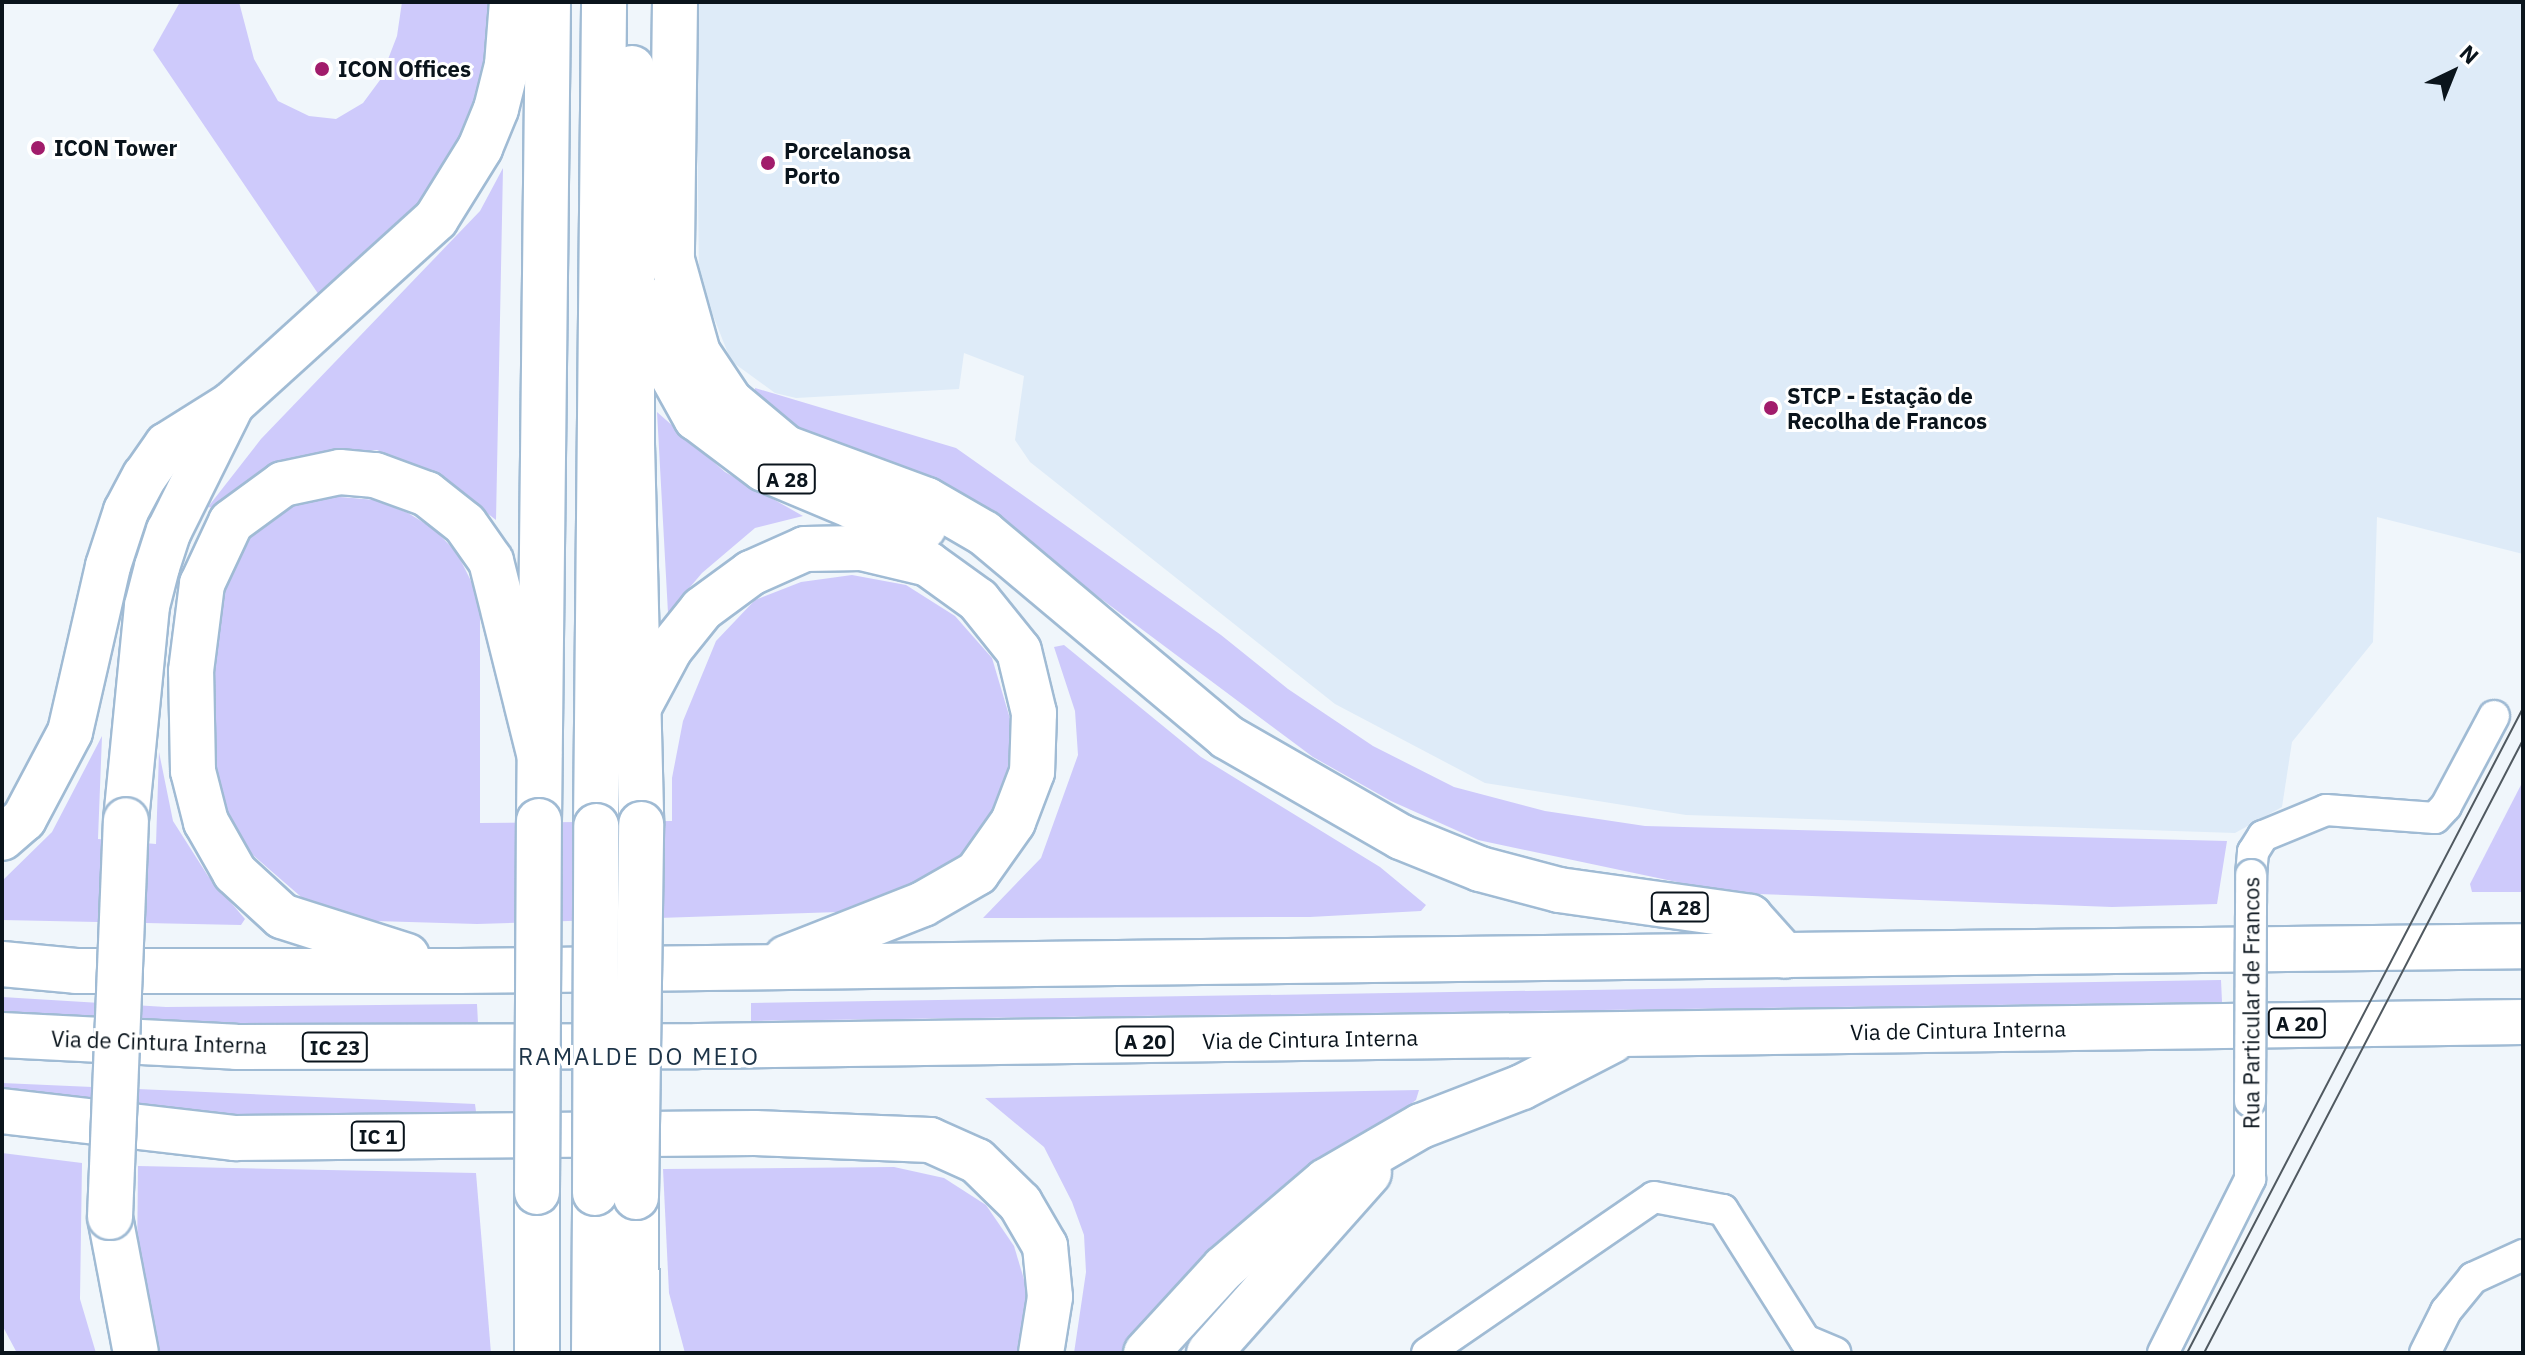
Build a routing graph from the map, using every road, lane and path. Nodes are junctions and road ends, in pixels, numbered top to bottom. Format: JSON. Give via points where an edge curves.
{"nodes":[{"id":1,"x":512,"y":2,"type":"edge"},
{"id":2,"x":548,"y":2,"type":"edge"},
{"id":3,"x":604,"y":2,"type":"edge"},
{"id":4,"x":632,"y":2,"type":"edge"},
{"id":5,"x":675,"y":2,"type":"edge"},
{"id":6,"x":632,"y":270,"type":"junction"},
{"id":7,"x":232,"y":404,"type":"junction"},
{"id":8,"x":1038,"y":582,"type":"junction"},
{"id":9,"x":639,"y":707,"type":"junction"},
{"id":10,"x":2494,"y":716,"type":"dead end"},
{"id":11,"x":539,"y":754,"type":"junction"},
{"id":12,"x":2,"y":838,"type":"edge"},
{"id":13,"x":2523,"y":946,"type":"edge"},
{"id":14,"x":1785,"y":956,"type":"junction"},
{"id":15,"x":2,"y":964,"type":"edge"},
{"id":16,"x":764,"y":967,"type":"junction"},
{"id":17,"x":459,"y":971,"type":"junction"},
{"id":18,"x":2523,"y":1022,"type":"edge"},
{"id":19,"x":2,"y":1035,"type":"edge"},
{"id":20,"x":1622,"y":1036,"type":"junction"},
{"id":21,"x":668,"y":1046,"type":"joint"},
{"id":22,"x":2,"y":1111,"type":"edge"},
{"id":23,"x":1381,"y":1151,"type":"junction"},
{"id":24,"x":615,"y":1195,"type":"junction"},
{"id":25,"x":2521,"y":1256,"type":"edge"},
{"id":26,"x":639,"y":1282,"type":"junction"},
{"id":27,"x":136,"y":1353,"type":"edge"},
{"id":28,"x":537,"y":1353,"type":"edge"},
{"id":29,"x":594,"y":1353,"type":"edge"},
{"id":30,"x":637,"y":1353,"type":"edge"},
{"id":31,"x":666,"y":1353,"type":"edge"},
{"id":32,"x":1041,"y":1353,"type":"edge"},
{"id":33,"x":1146,"y":1353,"type":"edge"},
{"id":34,"x":1209,"y":1353,"type":"edge"},
{"id":35,"x":1427,"y":1353,"type":"edge"},
{"id":36,"x":1835,"y":1353,"type":"edge"},
{"id":37,"x":2163,"y":1353,"type":"edge"},
{"id":38,"x":2425,"y":1353,"type":"edge"}],
"edges":[{"from":1,"to":7,"type":"highway","via":[[507,65],[496,109],[480,148],[436,219]]},
{"from":2,"to":11,"type":"highway"},
{"from":3,"to":24,"type":"highway","bridge":true,"via":[[596,826]]},
{"from":4,"to":6,"type":"highway","number":"A 28"},
{"from":5,"to":8,"type":"highway","via":[[672,260],[698,353],[730,401],[786,448],[927,500],[984,533]]},
{"from":6,"to":8,"type":"highway","number":"A 28","via":[[667,366],[696,418],[764,469],[852,506],[926,528]]},
{"from":6,"to":9,"type":"highway"},
{"from":7,"to":12,"type":"highway","via":[[167,445],[126,511],[70,732],[24,819]]},
{"from":7,"to":27,"type":"highway","bridge":true,"via":[[169,531],[154,580],[126,820],[110,1217]]},
{"from":8,"to":14,"type":"highway","number":"A 28","via":[[1227,737],[1401,837],[1480,869],[1559,890],[1750,917]]},
{"from":9,"to":16,"type":"highway","via":[[670,649],[702,609],[751,573],[805,549],[862,548],[928,564],[978,600],[1019,651],[1034,713],[1032,772],[1013,822],[977,873],[923,904]]},
{"from":9,"to":24,"type":"highway","bridge":true,"via":[[641,824]]},
{"from":10,"to":37,"type":"street","name":"Rua Particular de Francos","bridge":true,"via":[[2435,818],[2326,810],[2263,836],[2253,852],[2250,1179]]},
{"from":11,"to":17,"type":"highway","via":[[491,561],[465,524],[427,494],[375,475],[340,472],[283,484],[231,522],[202,584],[191,671],[193,771],[206,822],[235,873],[282,916]]},
{"from":11,"to":28,"type":"highway","bridge":true},
{"from":13,"to":14,"type":"highway"},
{"from":14,"to":16,"type":"highway"},
{"from":15,"to":17,"type":"highway","via":[[76,971]]},
{"from":16,"to":17,"type":"highway"},
{"from":18,"to":20,"type":"highway","name":"Via de Cintura Interna","number":"A 20"},
{"from":19,"to":21,"type":"highway","name":"Via de Cintura Interna","number":"IC 23","via":[[236,1047]]},
{"from":20,"to":21,"type":"highway","name":"Via de Cintura Interna","number":"A 20"},
{"from":20,"to":23,"type":"highway","via":[[1522,1087],[1421,1126]]},
{"from":22,"to":32,"type":"highway","number":"IC 1","via":[[235,1138],[755,1133],[930,1140],[977,1161],[1020,1203],[1045,1246],[1050,1297]]},
{"from":23,"to":33,"type":"highway","via":[[1326,1181],[1224,1268]]},
{"from":23,"to":34,"type":"highway","via":[[1366,1178]]},
{"from":24,"to":26,"type":"highway"},
{"from":24,"to":29,"type":"highway"},
{"from":25,"to":38,"type":"street","via":[[2473,1278],[2446,1311]]},
{"from":26,"to":30,"type":"highway"},
{"from":26,"to":31,"type":"highway"},
{"from":35,"to":36,"type":"street","via":[[1654,1197],[1723,1210],[1805,1340]]}]}
